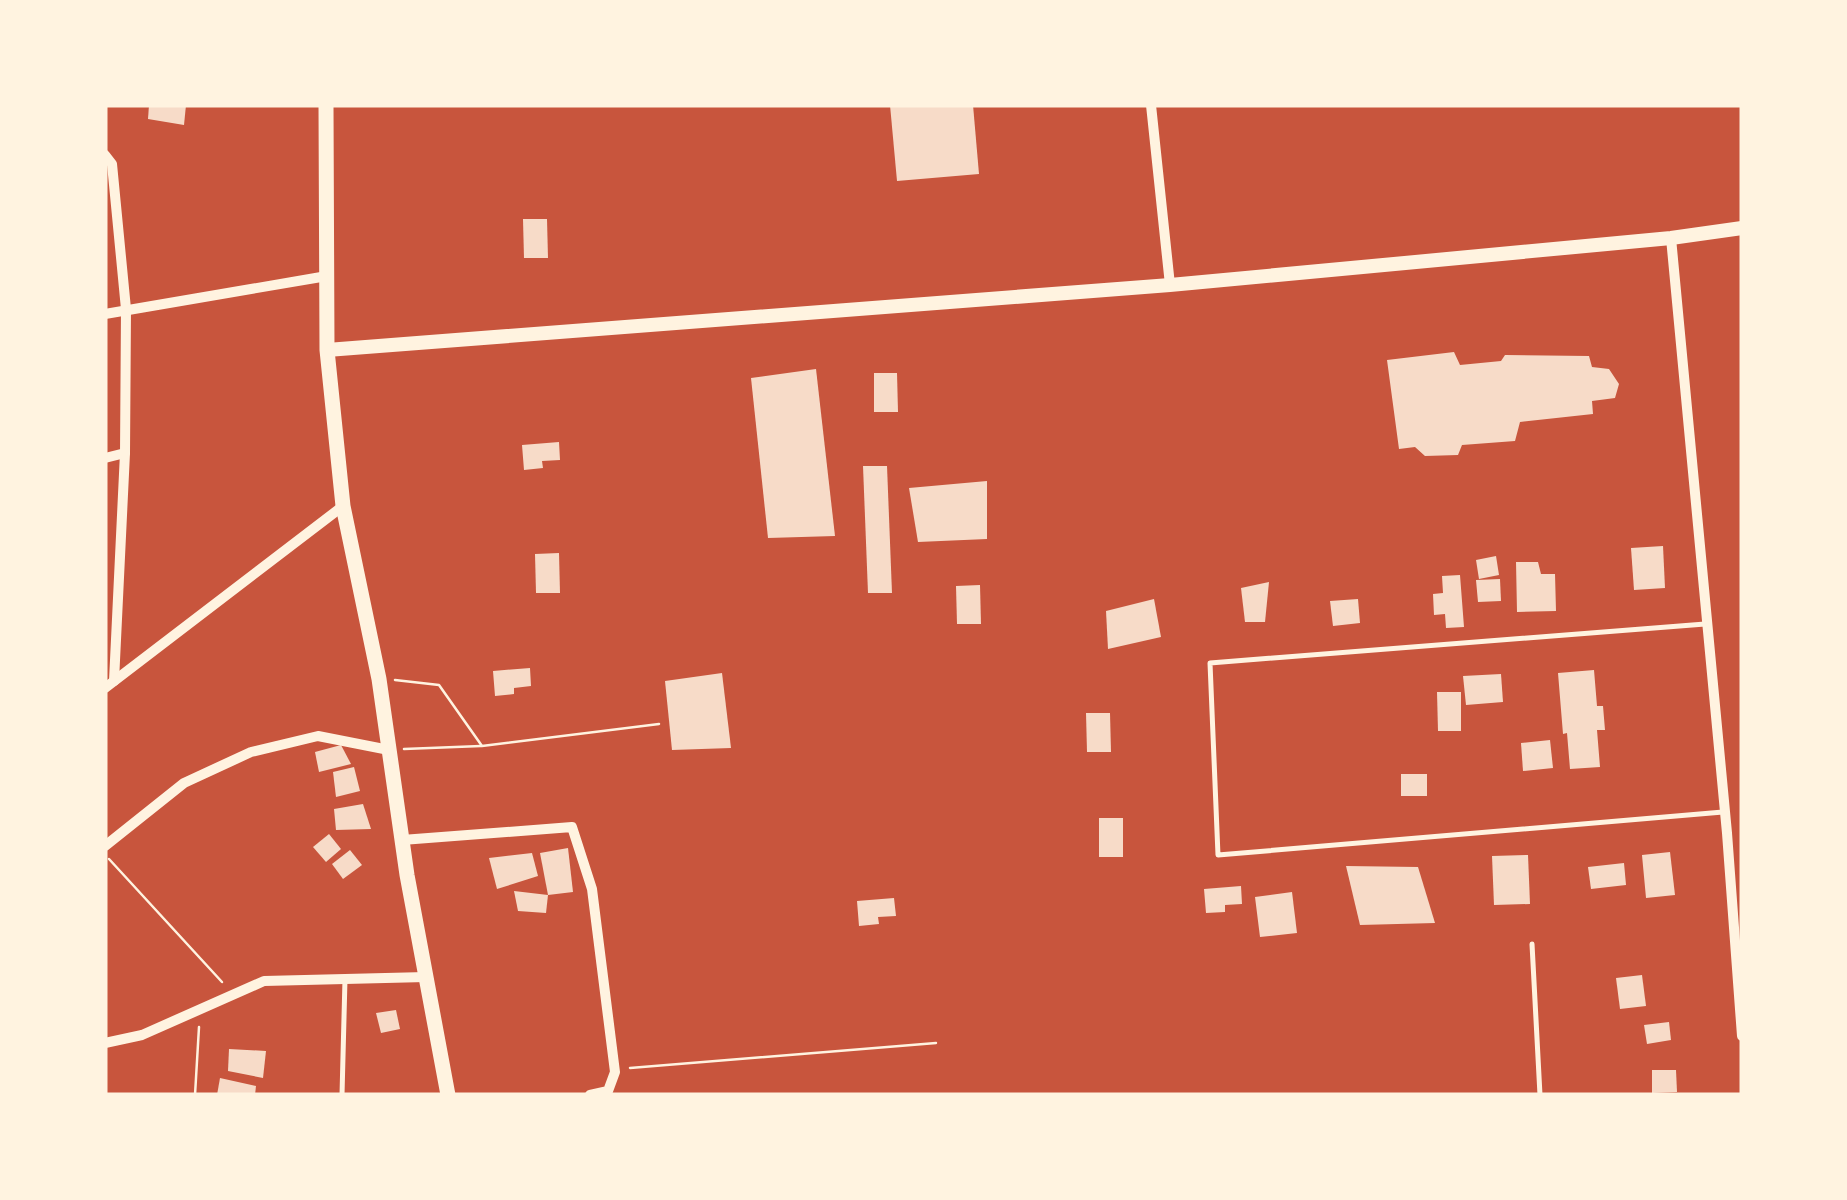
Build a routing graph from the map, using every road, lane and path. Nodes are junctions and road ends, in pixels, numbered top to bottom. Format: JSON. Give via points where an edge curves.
{"nodes":[{"id":1,"x":326,"y":105,"type":"edge"},
{"id":2,"x":1151,"y":105,"type":"edge"},
{"id":3,"x":105,"y":156,"type":"edge"},
{"id":4,"x":1742,"y":228,"type":"edge"},
{"id":5,"x":1671,"y":238,"type":"junction"},
{"id":6,"x":327,"y":276,"type":"junction"},
{"id":7,"x":1170,"y":285,"type":"junction"},
{"id":8,"x":126,"y":309,"type":"junction"},
{"id":9,"x":105,"y":314,"type":"edge"},
{"id":10,"x":327,"y":350,"type":"junction"},
{"id":11,"x":124,"y":452,"type":"junction"},
{"id":12,"x":105,"y":458,"type":"edge"},
{"id":13,"x":342,"y":506,"type":"junction"},
{"id":14,"x":1708,"y":624,"type":"junction"},
{"id":15,"x":379,"y":679,"type":"junction"},
{"id":16,"x":109,"y":684,"type":"edge"},
{"id":17,"x":659,"y":724,"type":"dead end"},
{"id":18,"x":482,"y":746,"type":"junction"},
{"id":19,"x":389,"y":750,"type":"junction"},
{"id":20,"x":1725,"y":812,"type":"junction"},
{"id":21,"x":402,"y":840,"type":"junction"},
{"id":22,"x":105,"y":846,"type":"edge"},
{"id":23,"x":105,"y":854,"type":"edge"},
{"id":24,"x":1532,"y":944,"type":"dead end"},
{"id":25,"x":1740,"y":973,"type":"edge"},
{"id":26,"x":426,"y":977,"type":"junction"},
{"id":27,"x":345,"y":979,"type":"junction"},
{"id":28,"x":234,"y":995,"type":"junction"},
{"id":29,"x":200,"y":1010,"type":"junction"},
{"id":30,"x":1742,"y":1036,"type":"edge"},
{"id":31,"x":105,"y":1043,"type":"edge"},
{"id":32,"x":936,"y":1043,"type":"dead end"},
{"id":33,"x":622,"y":1069,"type":"dead end"},
{"id":34,"x":195,"y":1095,"type":"edge"},
{"id":35,"x":342,"y":1095,"type":"edge"},
{"id":36,"x":448,"y":1095,"type":"edge"},
{"id":37,"x":590,"y":1095,"type":"edge"},
{"id":38,"x":1540,"y":1095,"type":"edge"}],
"edges":[{"from":1,"to":6,"type":"main road"},
{"from":2,"to":7,"type":"street"},
{"from":3,"to":8,"type":"street","via":[[112,164]]},
{"from":4,"to":5,"type":"main road"},
{"from":5,"to":7,"type":"main road"},
{"from":5,"to":14,"type":"street"},
{"from":6,"to":8,"type":"street"},
{"from":6,"to":10,"type":"main road"},
{"from":7,"to":10,"type":"main road"},
{"from":8,"to":9,"type":"street"},
{"from":8,"to":11,"type":"street"},
{"from":10,"to":13,"type":"main road"},
{"from":11,"to":12,"type":"street"},
{"from":11,"to":16,"type":"street"},
{"from":13,"to":15,"type":"main road"},
{"from":13,"to":16,"type":"street"},
{"from":14,"to":20,"type":"street"},
{"from":14,"to":20,"type":"lane","via":[[1210,663],[1218,854]]},
{"from":15,"to":18,"type":"path","via":[[439,684]]},
{"from":15,"to":19,"type":"main road"},
{"from":17,"to":18,"type":"path"},
{"from":18,"to":19,"type":"path"},
{"from":19,"to":21,"type":"main road"},
{"from":19,"to":22,"type":"street","via":[[318,736],[252,752],[184,784]]},
{"from":20,"to":25,"type":"street"},
{"from":21,"to":26,"type":"main road"},
{"from":21,"to":37,"type":"street","via":[[572,827],[592,888],[615,1072],[608,1091]]},
{"from":23,"to":28,"type":"path"},
{"from":24,"to":38,"type":"lane"},
{"from":25,"to":30,"type":"street"},
{"from":26,"to":27,"type":"street"},
{"from":26,"to":36,"type":"main road"},
{"from":27,"to":28,"type":"street","via":[[264,981]]},
{"from":27,"to":35,"type":"lane"},
{"from":28,"to":29,"type":"street"},
{"from":29,"to":31,"type":"street"},
{"from":29,"to":34,"type":"path"},
{"from":32,"to":33,"type":"path"}]}
